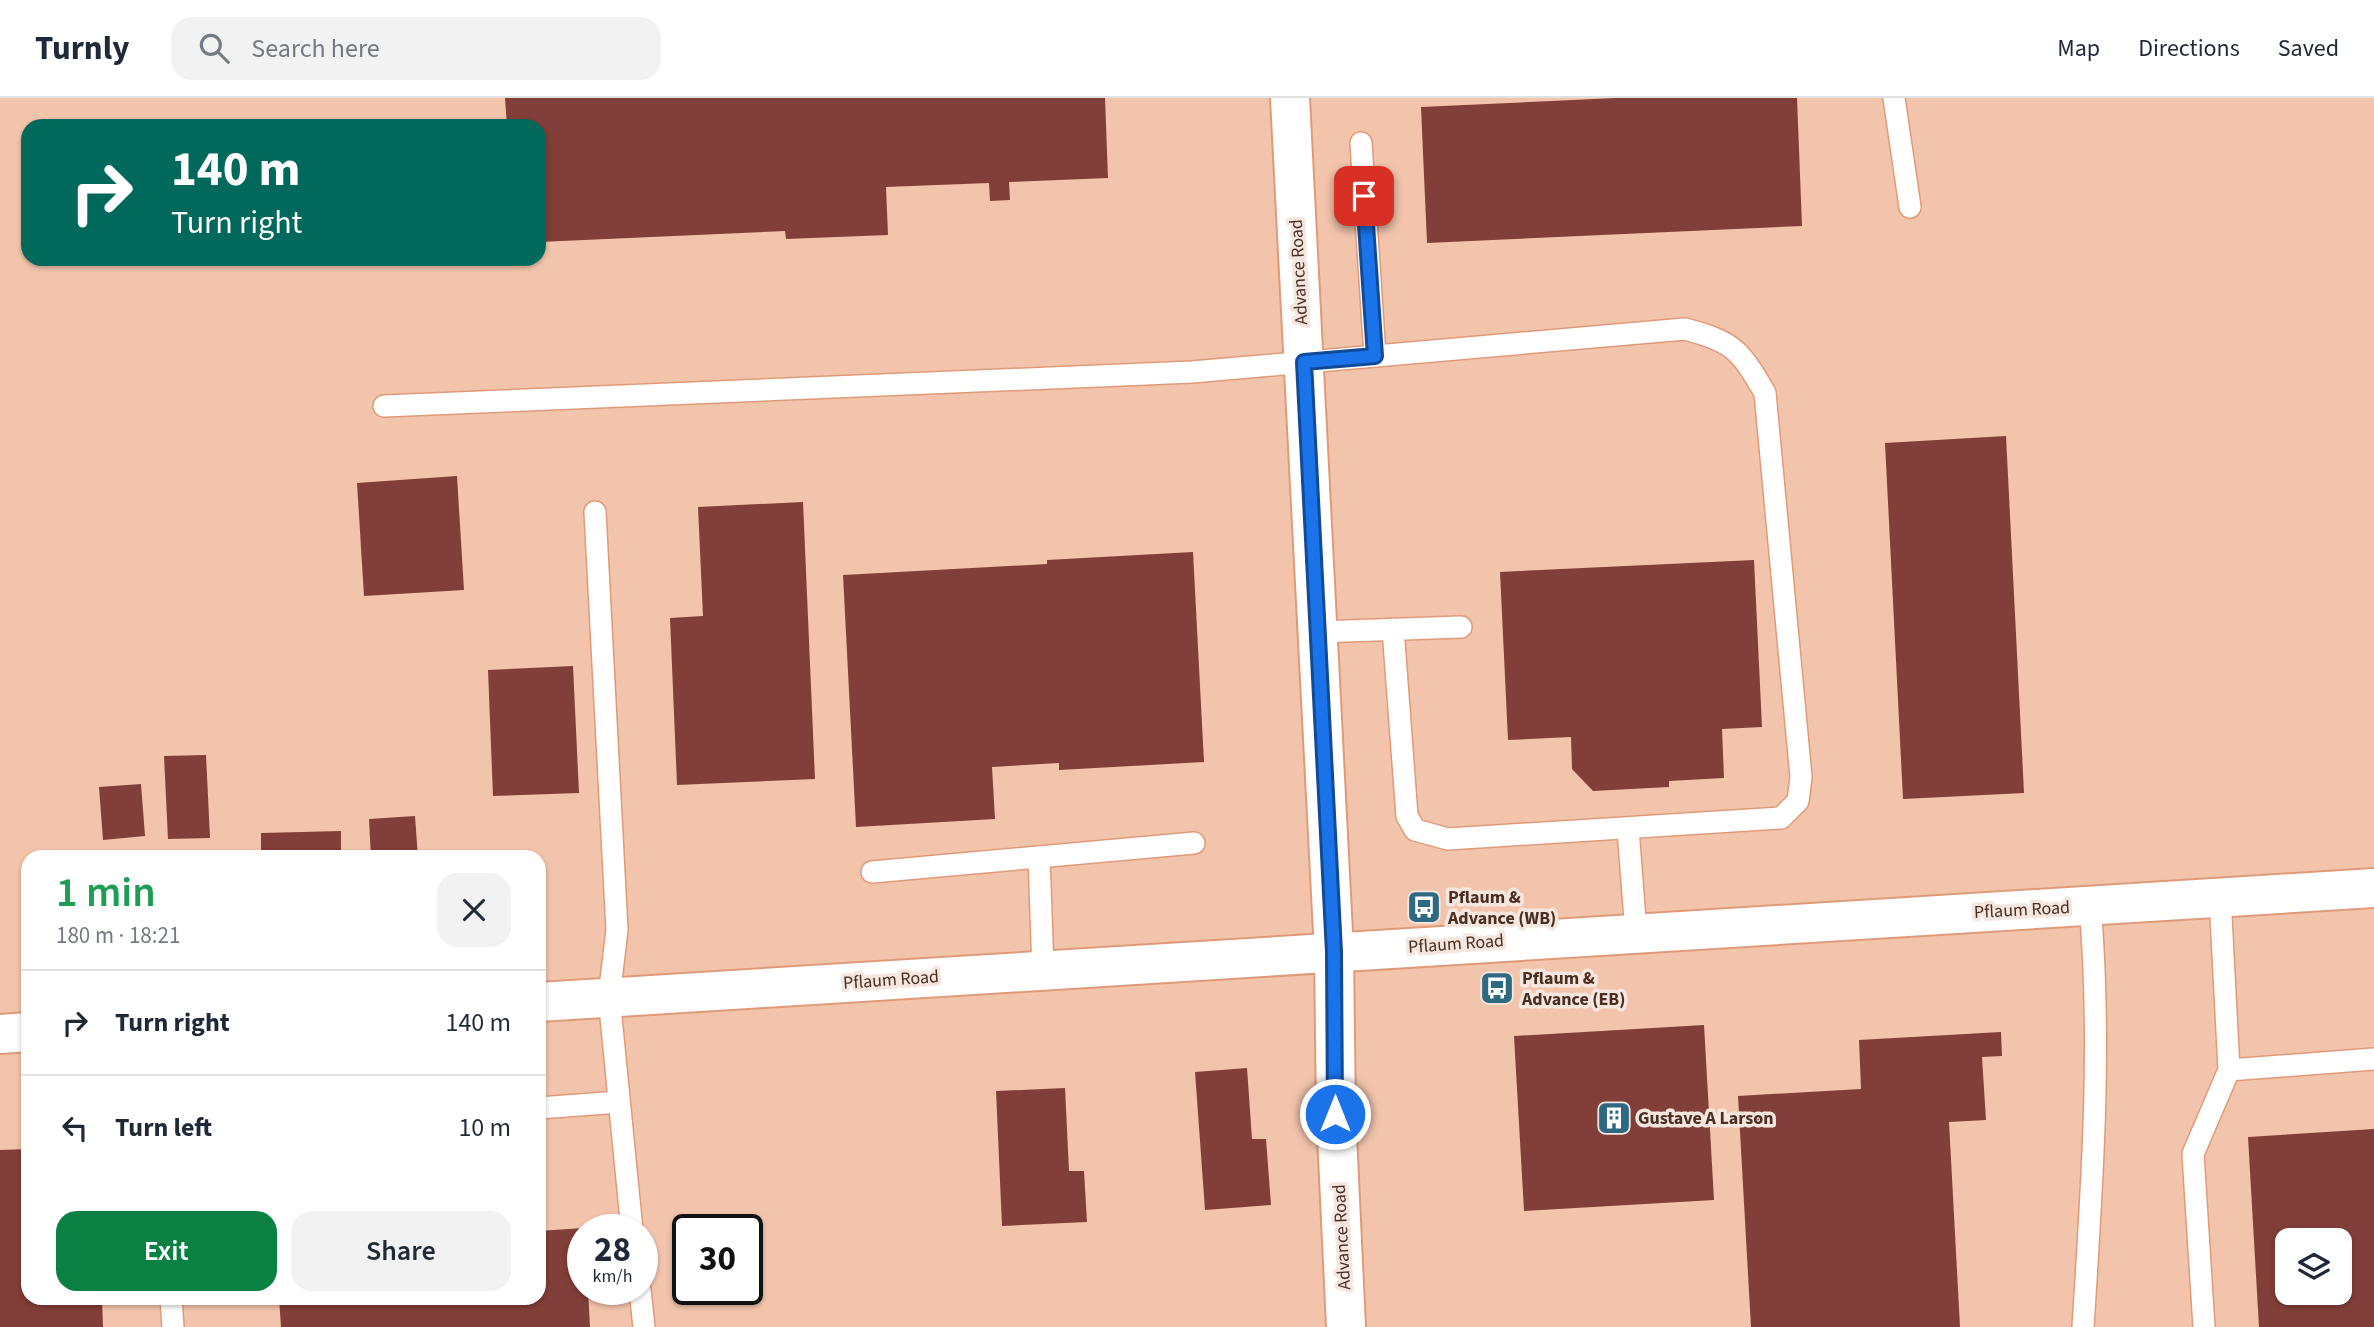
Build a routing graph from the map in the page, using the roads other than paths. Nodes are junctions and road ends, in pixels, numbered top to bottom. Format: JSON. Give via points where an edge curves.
{"nodes":[{"id":1,"x":1290,"y":98,"type":"edge"},
{"id":2,"x":1894,"y":98,"type":"edge"},
{"id":3,"x":1361,"y":143,"type":"dead end"},
{"id":4,"x":1910,"y":207,"type":"dead end"},
{"id":5,"x":1375,"y":356,"type":"junction"},
{"id":6,"x":1304,"y":362,"type":"junction"},
{"id":7,"x":384,"y":406,"type":"dead end"},
{"id":8,"x":596,"y":512,"type":"dead end"},
{"id":9,"x":1461,"y":627,"type":"dead end"},
{"id":10,"x":1393,"y":629,"type":"junction"},
{"id":11,"x":1317,"y":632,"type":"junction"},
{"id":12,"x":1628,"y":829,"type":"junction"},
{"id":13,"x":1194,"y":843,"type":"dead end"},
{"id":14,"x":1039,"y":857,"type":"junction"},
{"id":15,"x":872,"y":872,"type":"dead end"},
{"id":16,"x":2374,"y":888,"type":"edge"},
{"id":17,"x":2220,"y":897,"type":"junction"},
{"id":18,"x":2090,"y":905,"type":"junction"},
{"id":19,"x":1636,"y":933,"type":"junction"},
{"id":20,"x":1334,"y":952,"type":"junction"},
{"id":21,"x":1043,"y":970,"type":"junction"},
{"id":22,"x":609,"y":997,"type":"junction"},
{"id":23,"x":546,"y":1002,"type":"edge"},
{"id":24,"x":21,"y":1032,"type":"edge"},
{"id":25,"x":0,"y":1034,"type":"edge"},
{"id":26,"x":2374,"y":1059,"type":"edge"},
{"id":27,"x":2229,"y":1070,"type":"junction"},
{"id":28,"x":619,"y":1102,"type":"junction"},
{"id":29,"x":546,"y":1107,"type":"edge"},
{"id":30,"x":630,"y":1214,"type":"edge"},
{"id":31,"x":171,"y":1305,"type":"edge"},
{"id":32,"x":642,"y":1305,"type":"edge"},
{"id":33,"x":173,"y":1327,"type":"edge"},
{"id":34,"x":644,"y":1327,"type":"edge"},
{"id":35,"x":1346,"y":1327,"type":"edge"},
{"id":36,"x":2083,"y":1327,"type":"edge"},
{"id":37,"x":2204,"y":1327,"type":"edge"}],
"edges":[{"from":1,"to":6,"type":"street","name":"Advance Road"},
{"from":2,"to":4,"type":"lane"},
{"from":3,"to":5,"type":"lane"},
{"from":5,"to":6,"type":"lane"},
{"from":5,"to":12,"type":"lane","via":[[1685,330],[1719,338],[1744,357],[1765,393],[1801,777],[1798,801],[1781,818]]},
{"from":6,"to":7,"type":"lane","via":[[1192,372]]},
{"from":6,"to":11,"type":"street","name":"Advance Road"},
{"from":8,"to":22,"type":"lane","via":[[617,930]]},
{"from":9,"to":10,"type":"lane"},
{"from":10,"to":11,"type":"lane"},
{"from":10,"to":12,"type":"lane","via":[[1407,816],[1415,830],[1448,839]]},
{"from":11,"to":20,"type":"street","name":"Advance Road"},
{"from":12,"to":19,"type":"lane"},
{"from":13,"to":14,"type":"lane"},
{"from":14,"to":15,"type":"lane"},
{"from":14,"to":21,"type":"lane"},
{"from":16,"to":17,"type":"street","name":"Pflaum Road"},
{"from":17,"to":18,"type":"street","name":"Pflaum Road"},
{"from":17,"to":27,"type":"lane"},
{"from":18,"to":19,"type":"street","name":"Pflaum Road"},
{"from":18,"to":36,"type":"lane","via":[[2097,1070]]},
{"from":19,"to":20,"type":"street","name":"Pflaum Road"},
{"from":20,"to":21,"type":"street","name":"Pflaum Road"},
{"from":20,"to":35,"type":"street","name":"Advance Road","via":[[1335,1114]]},
{"from":21,"to":22,"type":"street","name":"Pflaum Road"},
{"from":22,"to":23,"type":"street","name":"Pflaum Road"},
{"from":22,"to":28,"type":"lane"},
{"from":24,"to":25,"type":"street"},
{"from":26,"to":27,"type":"lane"},
{"from":27,"to":37,"type":"lane","via":[[2193,1154]]},
{"from":28,"to":29,"type":"lane"},
{"from":28,"to":30,"type":"lane"},
{"from":31,"to":33,"type":"lane"},
{"from":32,"to":34,"type":"lane"}]}
